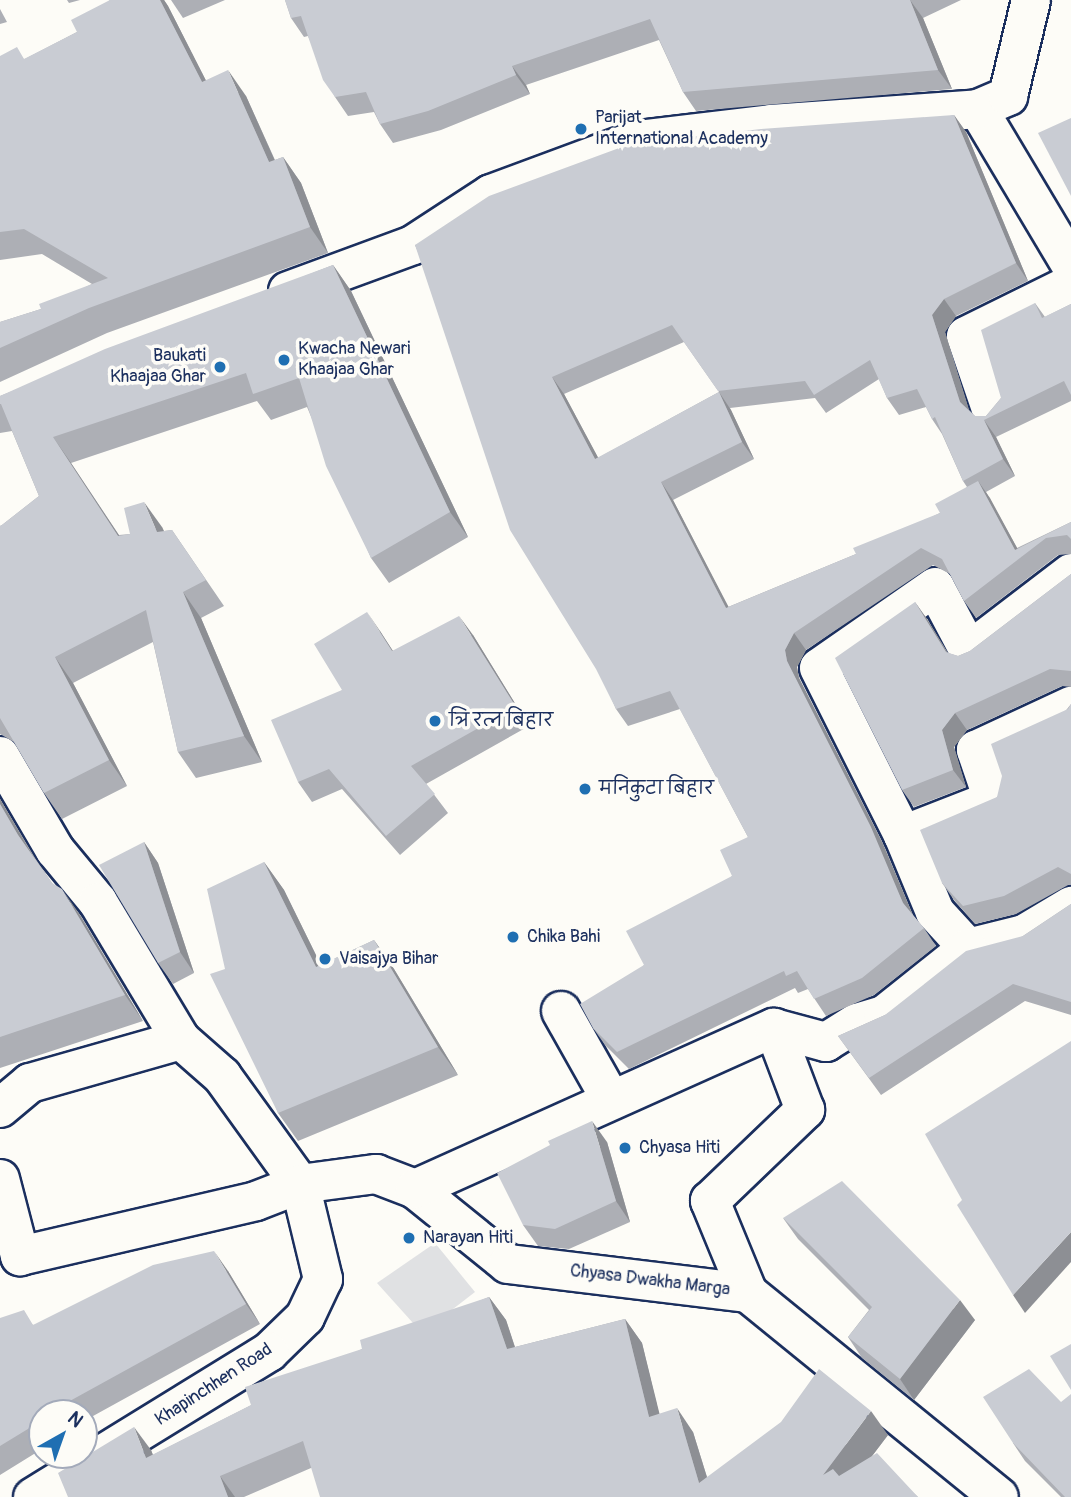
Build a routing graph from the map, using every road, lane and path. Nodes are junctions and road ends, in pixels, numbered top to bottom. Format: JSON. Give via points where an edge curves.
{"nodes":[{"id":1,"x":1031,"y":0,"type":"edge"},
{"id":2,"x":978,"y":109,"type":"junction"},
{"id":3,"x":1071,"y":265,"type":"edge"},
{"id":4,"x":1071,"y":284,"type":"edge"},
{"id":5,"x":257,"y":302,"type":"edge"},
{"id":6,"x":992,"y":412,"type":"edge"},
{"id":7,"x":1071,"y":573,"type":"edge"},
{"id":8,"x":1071,"y":706,"type":"edge"},
{"id":9,"x":0,"y":756,"type":"edge"},
{"id":10,"x":903,"y":835,"type":"junction"},
{"id":11,"x":1071,"y":906,"type":"edge"},
{"id":12,"x":968,"y":948,"type":"junction"},
{"id":13,"x":561,"y":1011,"type":"dead end"},
{"id":14,"x":774,"y":1028,"type":"junction"},
{"id":15,"x":181,"y":1040,"type":"junction"},
{"id":16,"x":611,"y":1098,"type":"junction"},
{"id":17,"x":0,"y":1108,"type":"edge"},
{"id":18,"x":0,"y":1179,"type":"edge"},
{"id":19,"x":300,"y":1184,"type":"junction"},
{"id":20,"x":415,"y":1189,"type":"junction"},
{"id":21,"x":748,"y":1293,"type":"junction"},
{"id":22,"x":33,"y":1497,"type":"edge"},
{"id":23,"x":999,"y":1497,"type":"edge"}],
"edges":[{"from":1,"to":2,"type":"street","via":[[1008,96]]},
{"from":2,"to":3,"type":"street"},
{"from":2,"to":5,"type":"street","via":[[771,124],[637,140],[491,194],[413,245]]},
{"from":4,"to":6,"type":"street","via":[[961,327]]},
{"from":7,"to":10,"type":"street","via":[[969,651],[935,587],[818,668]]},
{"from":8,"to":10,"type":"street","via":[[976,750],[993,800]]},
{"from":9,"to":15,"type":"street","via":[[55,850],[98,902]]},
{"from":10,"to":12,"type":"street","via":[[935,912]]},
{"from":11,"to":12,"type":"street","via":[[1024,934]]},
{"from":12,"to":14,"type":"street","via":[[884,1015],[857,1023],[826,1042]]},
{"from":13,"to":16,"type":"street"},
{"from":14,"to":16,"type":"street"},
{"from":14,"to":21,"type":"street","via":[[805,1110],[710,1201]]},
{"from":15,"to":17,"type":"street","via":[[30,1083]]},
{"from":15,"to":19,"type":"street","via":[[222,1076]]},
{"from":16,"to":20,"type":"street"},
{"from":18,"to":19,"type":"street","name":"Chyasa Dwakha Marga","via":[[20,1256],[256,1201]]},
{"from":19,"to":20,"type":"street","name":"Chyasa Dwakha Marga","via":[[376,1174]]},
{"from":19,"to":22,"type":"street","name":"Khapinchhen Road","via":[[323,1279],[305,1317],[270,1353]]},
{"from":20,"to":21,"type":"street","name":"Chyasa Dwakha Marga","via":[[508,1264]]},
{"from":21,"to":23,"type":"street","name":"Chyasa Dwakha Marga"}]}
